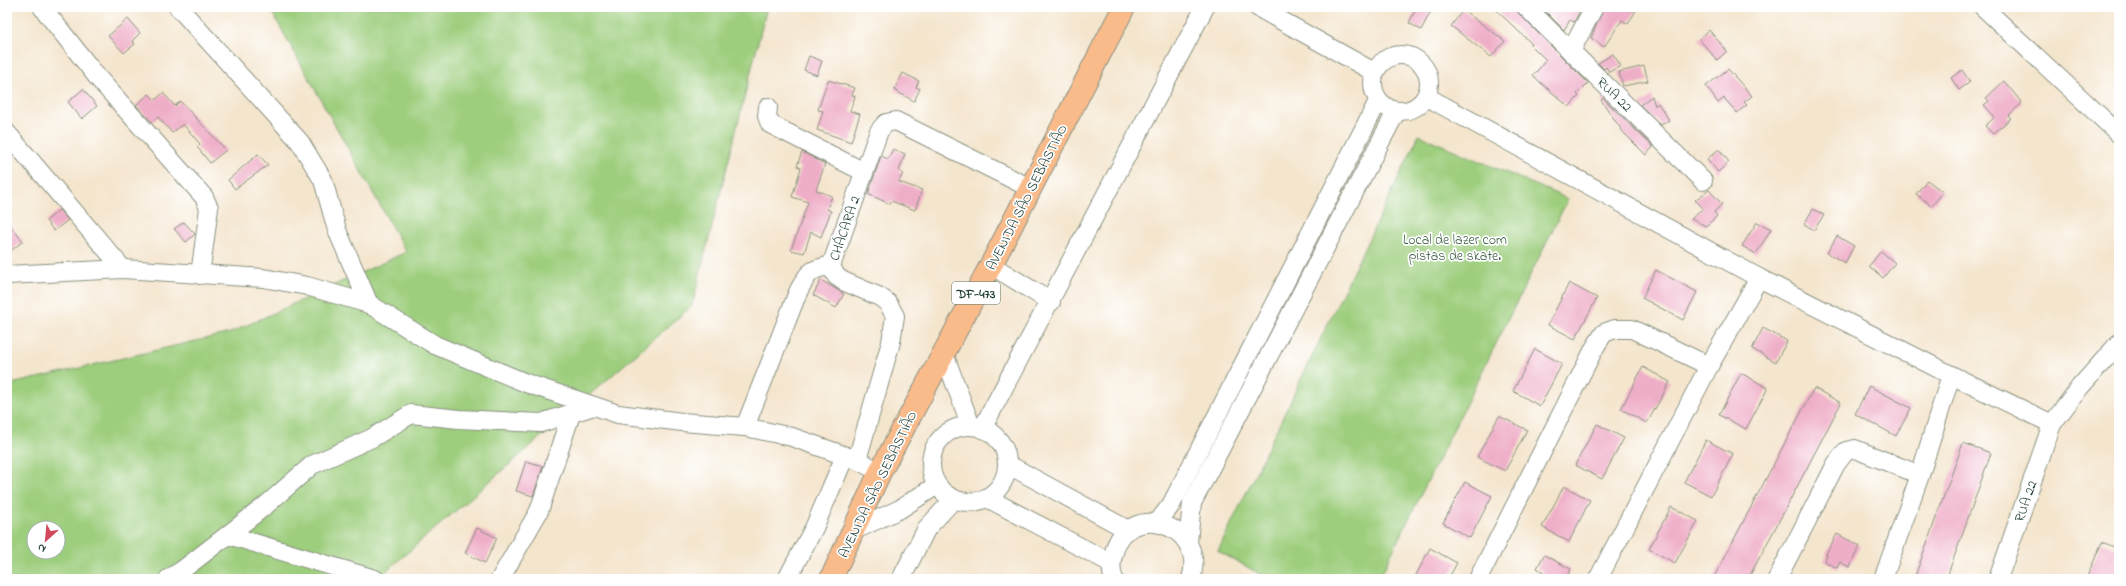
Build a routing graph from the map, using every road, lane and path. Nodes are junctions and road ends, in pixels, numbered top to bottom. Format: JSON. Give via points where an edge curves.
{"nodes":[{"id":1,"x":42,"y":7,"type":"edge"},
{"id":2,"x":178,"y":7,"type":"edge"},
{"id":3,"x":1124,"y":7,"type":"edge"},
{"id":4,"x":1205,"y":7,"type":"edge"},
{"id":5,"x":1257,"y":7,"type":"edge"},
{"id":6,"x":1526,"y":7,"type":"edge"},
{"id":7,"x":1594,"y":7,"type":"edge"},
{"id":8,"x":1983,"y":7,"type":"edge"},
{"id":9,"x":1571,"y":51,"type":"junction"},
{"id":10,"x":1374,"y":72,"type":"junction"},
{"id":11,"x":1427,"y":97,"type":"junction"},
{"id":12,"x":1378,"y":101,"type":"junction"},
{"id":13,"x":768,"y":107,"type":"dead end"},
{"id":14,"x":1396,"y":112,"type":"junction"},
{"id":15,"x":7,"y":133,"type":"edge"},
{"id":16,"x":2119,"y":134,"type":"edge"},
{"id":17,"x":864,"y":172,"type":"junction"},
{"id":18,"x":1703,"y":181,"type":"dead end"},
{"id":19,"x":1030,"y":188,"type":"junction"},
{"id":20,"x":991,"y":265,"type":"junction"},
{"id":21,"x":830,"y":266,"type":"junction"},
{"id":22,"x":123,"y":269,"type":"junction"},
{"id":23,"x":7,"y":275,"type":"edge"},
{"id":24,"x":200,"y":275,"type":"junction"},
{"id":25,"x":1759,"y":278,"type":"junction"},
{"id":26,"x":1051,"y":302,"type":"junction"},
{"id":27,"x":369,"y":304,"type":"junction"},
{"id":28,"x":2119,"y":343,"type":"edge"},
{"id":29,"x":944,"y":354,"type":"junction"},
{"id":30,"x":1709,"y":366,"type":"junction"},
{"id":31,"x":1951,"y":375,"type":"junction"},
{"id":32,"x":594,"y":406,"type":"junction"},
{"id":33,"x":570,"y":414,"type":"junction"},
{"id":34,"x":2052,"y":424,"type":"junction"},
{"id":35,"x":745,"y":427,"type":"junction"},
{"id":36,"x":977,"y":428,"type":"junction"},
{"id":37,"x":851,"y":458,"type":"junction"},
{"id":38,"x":1007,"y":464,"type":"junction"},
{"id":39,"x":880,"y":472,"type":"junction"},
{"id":40,"x":1920,"y":475,"type":"junction"},
{"id":41,"x":937,"y":485,"type":"junction"},
{"id":42,"x":987,"y":498,"type":"junction"},
{"id":43,"x":954,"y":500,"type":"junction"},
{"id":44,"x":1157,"y":522,"type":"junction"},
{"id":45,"x":855,"y":530,"type":"junction"},
{"id":46,"x":1128,"y":530,"type":"junction"},
{"id":47,"x":228,"y":535,"type":"junction"},
{"id":48,"x":1188,"y":542,"type":"junction"},
{"id":49,"x":1113,"y":571,"type":"edge"},
{"id":50,"x":168,"y":579,"type":"edge"},
{"id":51,"x":375,"y":579,"type":"edge"},
{"id":52,"x":500,"y":579,"type":"edge"},
{"id":53,"x":788,"y":579,"type":"edge"},
{"id":54,"x":831,"y":579,"type":"edge"},
{"id":55,"x":901,"y":579,"type":"edge"},
{"id":56,"x":1191,"y":579,"type":"edge"},
{"id":57,"x":1478,"y":579,"type":"edge"},
{"id":58,"x":1598,"y":579,"type":"edge"},
{"id":59,"x":1777,"y":579,"type":"edge"},
{"id":60,"x":1883,"y":579,"type":"edge"},
{"id":61,"x":1998,"y":579,"type":"edge"}],
"edges":[{"from":1,"to":24,"type":"street","via":[[98,78],[204,197],[209,208]]},
{"from":2,"to":27,"type":"street","via":[[300,142],[323,180],[337,230]]},
{"from":3,"to":19,"type":"main road","name":"AVENIDA SÃO SEBASTIÃO","number":"DF-473"},
{"from":4,"to":26,"type":"street"},
{"from":5,"to":10,"type":"street"},
{"from":6,"to":9,"type":"street","name":"RUA 22"},
{"from":7,"to":9,"type":"street"},
{"from":8,"to":16,"type":"street"},
{"from":9,"to":18,"type":"street","name":"RUA 22"},
{"from":10,"to":11,"type":"street","via":[[1384,60],[1398,54],[1414,57],[1425,67],[1430,82]]},
{"from":10,"to":12,"type":"street","via":[[1372,87]]},
{"from":11,"to":14,"type":"street","via":[[1419,106],[1408,111]]},
{"from":11,"to":25,"type":"street"},
{"from":12,"to":14,"type":"street"},
{"from":12,"to":44,"type":"street","via":[[1171,505]]},
{"from":13,"to":17,"type":"street","via":[[767,116],[770,124]]},
{"from":14,"to":48,"type":"street","via":[[1192,503]]},
{"from":15,"to":22,"type":"street"},
{"from":17,"to":19,"type":"street","name":"CHÁCARA 2","via":[[879,131],[886,123],[896,121]]},
{"from":17,"to":21,"type":"street","name":"CHÁCARA 2"},
{"from":19,"to":20,"type":"main road","name":"AVENIDA SÃO SEBASTIÃO","number":"DF-473"},
{"from":20,"to":26,"type":"street"},
{"from":20,"to":29,"type":"main road","name":"AVENIDA SÃO SEBASTIÃO","number":"DF-473"},
{"from":21,"to":35,"type":"street","via":[[816,267],[806,276]]},
{"from":21,"to":37,"type":"street","name":"CHÁCARA 2","via":[[836,276],[844,281],[888,302],[895,316],[891,342],[867,430]]},
{"from":22,"to":23,"type":"street"},
{"from":22,"to":24,"type":"street"},
{"from":24,"to":27,"type":"street","via":[[263,278],[307,286]]},
{"from":25,"to":30,"type":"street"},
{"from":25,"to":31,"type":"street"},
{"from":26,"to":36,"type":"street"},
{"from":27,"to":32,"type":"street","via":[[435,344],[526,383]]},
{"from":28,"to":34,"type":"street","name":"RUA 22"},
{"from":29,"to":36,"type":"street"},
{"from":29,"to":39,"type":"main road","name":"AVENIDA SÃO SEBASTIÃO","number":"DF-473"},
{"from":30,"to":57,"type":"street","via":[[1632,329],[1615,329],[1604,333]]},
{"from":30,"to":58,"type":"street"},
{"from":31,"to":34,"type":"street"},
{"from":31,"to":40,"type":"street"},
{"from":32,"to":33,"type":"street"},
{"from":32,"to":35,"type":"street","via":[[639,418]]},
{"from":33,"to":47,"type":"street","via":[[541,424],[411,414],[372,438],[312,465]]},
{"from":33,"to":52,"type":"street","via":[[539,511]]},
{"from":34,"to":61,"type":"street","name":"RUA 22"},
{"from":35,"to":37,"type":"street","via":[[792,437]]},
{"from":36,"to":38,"type":"street","via":[[995,437],[1004,449]]},
{"from":36,"to":41,"type":"street","via":[[959,427],[948,432],[937,445],[931,462],[932,474]]},
{"from":37,"to":39,"type":"street"},
{"from":37,"to":53,"type":"street","name":"CHÁCARA 2"},
{"from":38,"to":42,"type":"street","via":[[1002,484]]},
{"from":38,"to":46,"type":"street"},
{"from":39,"to":45,"type":"main road","name":"AVENIDA SÃO SEBASTIÃO","number":"DF-473"},
{"from":40,"to":59,"type":"street","via":[[1855,449],[1846,451],[1836,464]]},
{"from":40,"to":60,"type":"street"},
{"from":41,"to":43,"type":"street"},
{"from":41,"to":45,"type":"street","via":[[900,509]]},
{"from":42,"to":43,"type":"street","via":[[971,502]]},
{"from":42,"to":49,"type":"street"},
{"from":43,"to":55,"type":"street","via":[[927,528]]},
{"from":44,"to":46,"type":"street","via":[[1141,524]]},
{"from":44,"to":48,"type":"street","via":[[1180,532]]},
{"from":45,"to":54,"type":"main road","name":"AVENIDA SÃO SEBASTIÃO","number":"DF-473"},
{"from":46,"to":49,"type":"street","via":[[1116,545]]},
{"from":47,"to":50,"type":"street"},
{"from":47,"to":51,"type":"street"},
{"from":48,"to":56,"type":"street","via":[[1194,561]]}]}
